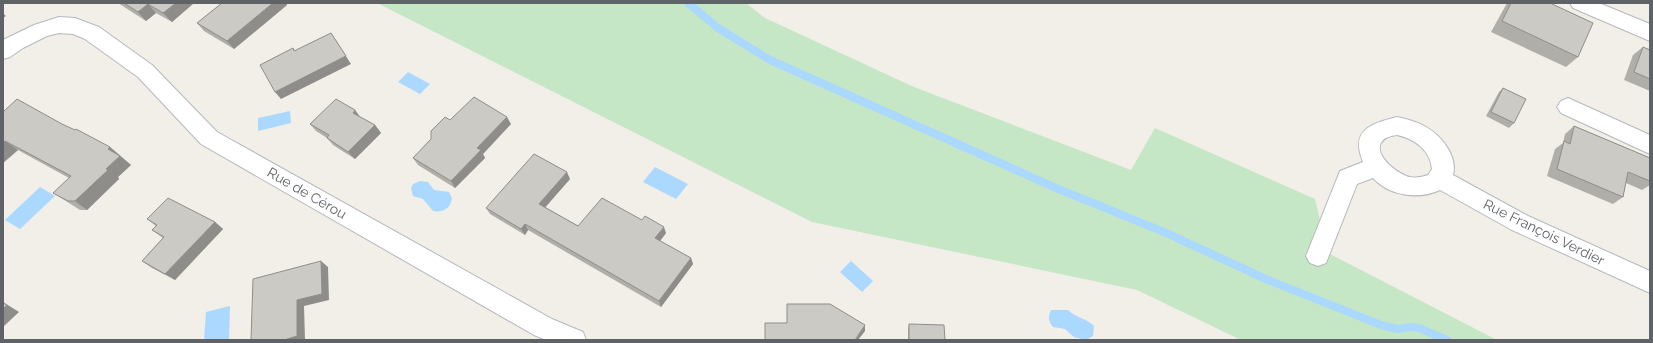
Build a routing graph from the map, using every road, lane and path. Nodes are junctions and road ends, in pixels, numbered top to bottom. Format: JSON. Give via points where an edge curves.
{"nodes":[{"id":1,"x":1580,"y":3,"type":"edge"},
{"id":2,"x":1650,"y":32,"type":"edge"},
{"id":3,"x":3,"y":51,"type":"edge"},
{"id":4,"x":1568,"y":107,"type":"dead end"},
{"id":5,"x":1650,"y":145,"type":"edge"},
{"id":6,"x":1375,"y":167,"type":"junction"},
{"id":7,"x":1439,"y":179,"type":"junction"},
{"id":8,"x":1318,"y":256,"type":"dead end"},
{"id":9,"x":1650,"y":282,"type":"edge"},
{"id":10,"x":574,"y":340,"type":"edge"}],
"edges":[{"from":1,"to":2,"type":"street"},
{"from":3,"to":10,"type":"street","name":"Rue de Cérou","via":[[41,30],[58,25],[75,26],[92,33],[145,71],[209,138],[543,327]]},
{"from":4,"to":5,"type":"street"},
{"from":6,"to":7,"type":"street","via":[[1384,176],[1408,186],[1421,187]]},
{"from":6,"to":7,"type":"street","via":[[1368,147],[1370,138],[1376,131],[1397,126],[1421,134],[1432,142],[1443,161],[1443,171]]},
{"from":6,"to":8,"type":"street","via":[[1348,178]]},
{"from":7,"to":9,"type":"street","name":"Rue François Verdier","via":[[1520,223]]}]}
